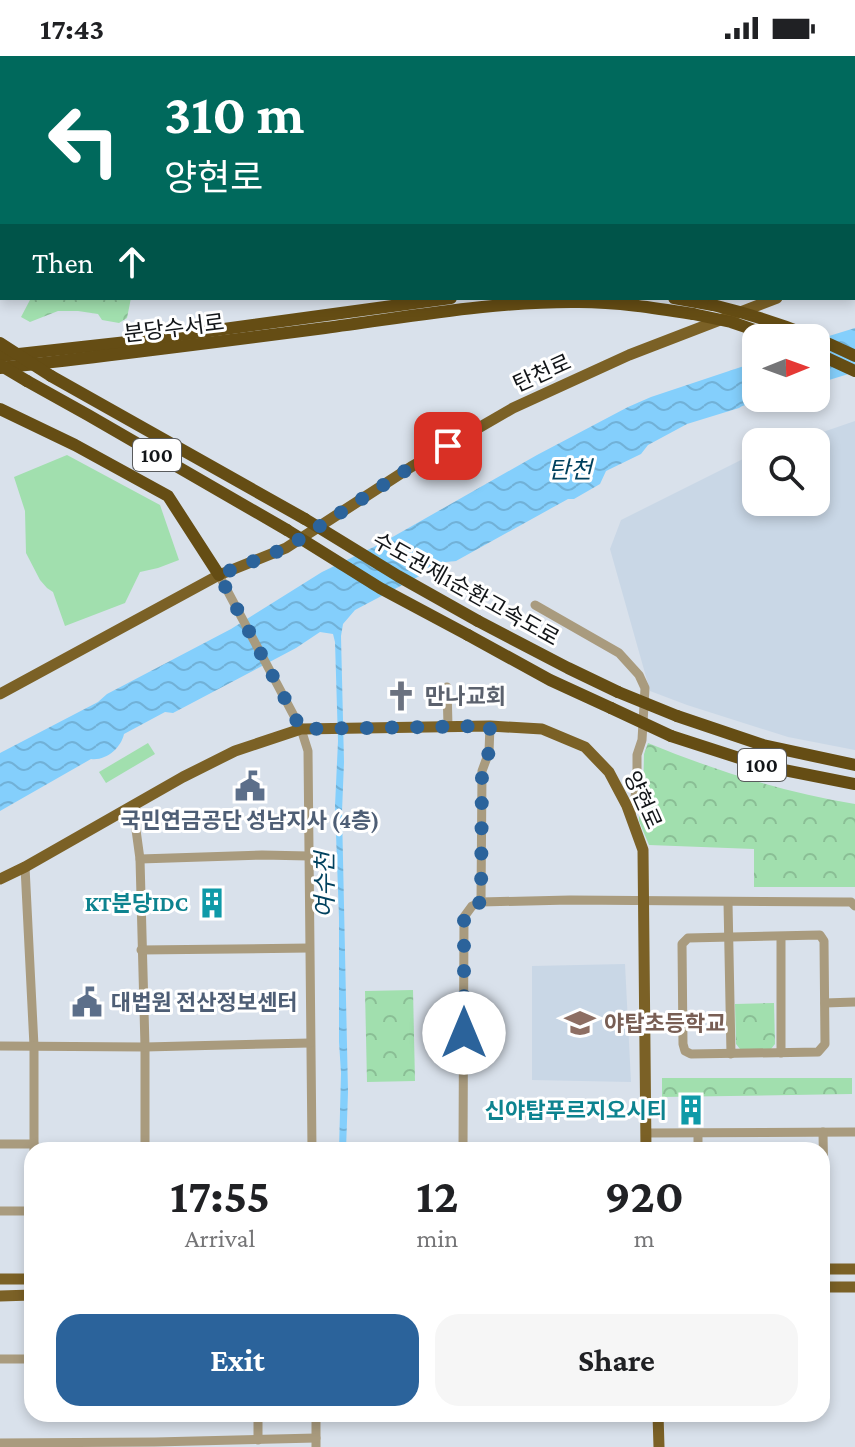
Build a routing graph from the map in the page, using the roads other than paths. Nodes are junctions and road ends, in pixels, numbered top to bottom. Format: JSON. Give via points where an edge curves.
{"nodes":[{"id":1,"x":436,"y":300,"type":"edge"},
{"id":2,"x":685,"y":300,"type":"edge"},
{"id":3,"x":772,"y":300,"type":"edge"},
{"id":4,"x":742,"y":326,"type":"edge"},
{"id":5,"x":0,"y":343,"type":"edge"},
{"id":6,"x":0,"y":356,"type":"edge"},
{"id":7,"x":855,"y":356,"type":"edge"},
{"id":8,"x":830,"y":359,"type":"edge"},
{"id":9,"x":0,"y":366,"type":"edge"},
{"id":10,"x":855,"y":371,"type":"edge"},
{"id":11,"x":0,"y":409,"type":"edge"},
{"id":12,"x":219,"y":575,"type":"junction"},
{"id":13,"x":535,"y":605,"type":"dead end"},
{"id":14,"x":447,"y":687,"type":"dead end"},
{"id":15,"x":0,"y":694,"type":"edge"},
{"id":16,"x":448,"y":726,"type":"junction"},
{"id":17,"x":490,"y":726,"type":"junction"},
{"id":18,"x":301,"y":729,"type":"junction"},
{"id":19,"x":855,"y":765,"type":"edge"},
{"id":20,"x":855,"y":784,"type":"edge"},
{"id":21,"x":133,"y":808,"type":"junction"},
{"id":22,"x":631,"y":815,"type":"junction"},
{"id":23,"x":309,"y":856,"type":"junction"},
{"id":24,"x":140,"y":859,"type":"junction"},
{"id":25,"x":25,"y":867,"type":"junction"},
{"id":26,"x":0,"y":879,"type":"edge"},
{"id":27,"x":481,"y":902,"type":"junction"},
{"id":28,"x":643,"y":902,"type":"junction"},
{"id":29,"x":728,"y":902,"type":"junction"},
{"id":30,"x":855,"y":906,"type":"edge"},
{"id":31,"x":728,"y":937,"type":"junction"},
{"id":32,"x":781,"y":937,"type":"junction"},
{"id":33,"x":309,"y":948,"type":"junction"},
{"id":34,"x":141,"y":950,"type":"junction"},
{"id":35,"x":855,"y":1002,"type":"edge"},
{"id":36,"x":825,"y":1003,"type":"junction"},
{"id":37,"x":310,"y":1043,"type":"junction"},
{"id":38,"x":0,"y":1046,"type":"edge"},
{"id":39,"x":34,"y":1046,"type":"junction"},
{"id":40,"x":145,"y":1047,"type":"junction"},
{"id":41,"x":781,"y":1053,"type":"junction"},
{"id":42,"x":731,"y":1054,"type":"junction"},
{"id":43,"x":823,"y":1132,"type":"junction"},
{"id":44,"x":855,"y":1132,"type":"edge"},
{"id":45,"x":646,"y":1133,"type":"junction"},
{"id":46,"x":698,"y":1133,"type":"junction"},
{"id":47,"x":34,"y":1142,"type":"edge"},
{"id":48,"x":145,"y":1142,"type":"edge"},
{"id":49,"x":312,"y":1142,"type":"edge"},
{"id":50,"x":463,"y":1142,"type":"edge"},
{"id":51,"x":646,"y":1142,"type":"edge"},
{"id":52,"x":698,"y":1142,"type":"edge"},
{"id":53,"x":823,"y":1142,"type":"edge"},
{"id":54,"x":0,"y":1144,"type":"edge"},
{"id":55,"x":24,"y":1146,"type":"edge"},
{"id":56,"x":0,"y":1211,"type":"edge"},
{"id":57,"x":24,"y":1211,"type":"edge"},
{"id":58,"x":830,"y":1269,"type":"edge"},
{"id":59,"x":855,"y":1269,"type":"edge"},
{"id":60,"x":0,"y":1279,"type":"edge"},
{"id":61,"x":24,"y":1279,"type":"edge"},
{"id":62,"x":830,"y":1287,"type":"edge"},
{"id":63,"x":855,"y":1287,"type":"edge"},
{"id":64,"x":24,"y":1295,"type":"edge"},
{"id":65,"x":0,"y":1296,"type":"edge"},
{"id":66,"x":0,"y":1359,"type":"edge"},
{"id":67,"x":24,"y":1359,"type":"edge"},
{"id":68,"x":258,"y":1422,"type":"edge"},
{"id":69,"x":316,"y":1422,"type":"edge"},
{"id":70,"x":658,"y":1422,"type":"edge"},
{"id":71,"x":258,"y":1440,"type":"junction"},
{"id":72,"x":0,"y":1443,"type":"edge"},
{"id":73,"x":316,"y":1443,"type":"edge"},
{"id":74,"x":106,"y":1444,"type":"edge"},
{"id":75,"x":155,"y":1444,"type":"edge"},
{"id":76,"x":71,"y":1445,"type":"edge"},
{"id":77,"x":659,"y":1447,"type":"edge"}],
"edges":[{"from":1,"to":6,"type":"highway","name":"분당수서로"},
{"from":2,"to":7,"type":"highway","bridge":true,"via":[[759,316]]},
{"from":3,"to":12,"type":"main road","name":"탄천로","via":[[629,355],[513,408],[286,548]]},
{"from":4,"to":9,"type":"highway","name":"분당수서로","bridge":true,"via":[[605,303],[498,305]]},
{"from":5,"to":19,"type":"highway","name":"수도권제1순환고속도로","number":"100","bridge":true,"via":[[398,576],[568,668],[677,716],[763,745]]},
{"from":8,"to":10,"type":"highway"},
{"from":9,"to":20,"type":"highway","name":"수도권제1순환고속도로","number":"100","bridge":true,"via":[[380,588],[550,680],[671,736],[764,766]]},
{"from":11,"to":12,"type":"highway","via":[[168,496]]},
{"from":12,"to":15,"type":"main road","name":"탄천로"},
{"from":12,"to":18,"type":"street"},
{"from":13,"to":22,"type":"street","via":[[619,653],[645,688]]},
{"from":14,"to":16,"type":"street"},
{"from":16,"to":17,"type":"main road","name":"양현로"},
{"from":16,"to":18,"type":"main road","name":"양현로"},
{"from":17,"to":22,"type":"main road","name":"양현로","via":[[542,729],[585,747],[609,772]]},
{"from":17,"to":27,"type":"street","via":[[482,771]]},
{"from":18,"to":21,"type":"main road","via":[[235,751]]},
{"from":18,"to":23,"type":"street","via":[[308,751]]},
{"from":21,"to":24,"type":"street"},
{"from":21,"to":25,"type":"main road"},
{"from":22,"to":28,"type":"main road","name":"양현로","via":[[643,850]]},
{"from":23,"to":24,"type":"street"},
{"from":23,"to":33,"type":"street"},
{"from":24,"to":34,"type":"street"},
{"from":25,"to":26,"type":"main road"},
{"from":25,"to":39,"type":"street"},
{"from":27,"to":28,"type":"street"},
{"from":27,"to":50,"type":"street","via":[[464,917]]},
{"from":28,"to":29,"type":"street"},
{"from":28,"to":45,"type":"main road","name":"양현로"},
{"from":29,"to":30,"type":"street"},
{"from":29,"to":31,"type":"street"},
{"from":31,"to":32,"type":"street"},
{"from":31,"to":42,"type":"street"},
{"from":31,"to":42,"type":"street","via":[[688,938],[682,944],[683,1044],[691,1054]]},
{"from":32,"to":36,"type":"street","via":[[820,935]]},
{"from":32,"to":41,"type":"street"},
{"from":33,"to":34,"type":"street"},
{"from":33,"to":37,"type":"street"},
{"from":34,"to":40,"type":"street"},
{"from":35,"to":36,"type":"street"},
{"from":36,"to":41,"type":"street","via":[[825,1044],[818,1052]]},
{"from":37,"to":40,"type":"street"},
{"from":37,"to":49,"type":"street"},
{"from":38,"to":39,"type":"street"},
{"from":39,"to":40,"type":"street"},
{"from":39,"to":47,"type":"street"},
{"from":40,"to":48,"type":"street"},
{"from":41,"to":42,"type":"street"},
{"from":43,"to":44,"type":"street"},
{"from":43,"to":46,"type":"street"},
{"from":43,"to":53,"type":"street"},
{"from":45,"to":46,"type":"street"},
{"from":45,"to":51,"type":"main road","name":"양현로"},
{"from":46,"to":52,"type":"street"},
{"from":54,"to":55,"type":"street"},
{"from":56,"to":57,"type":"street"},
{"from":58,"to":59,"type":"main road"},
{"from":60,"to":61,"type":"main road"},
{"from":62,"to":63,"type":"main road"},
{"from":64,"to":65,"type":"main road"},
{"from":66,"to":67,"type":"street"},
{"from":68,"to":71,"type":"street"},
{"from":69,"to":73,"type":"street"},
{"from":70,"to":77,"type":"main road"},
{"from":71,"to":73,"type":"street"},
{"from":71,"to":75,"type":"street"},
{"from":72,"to":76,"type":"street"},
{"from":74,"to":75,"type":"street"},
{"from":74,"to":76,"type":"street"}]}
